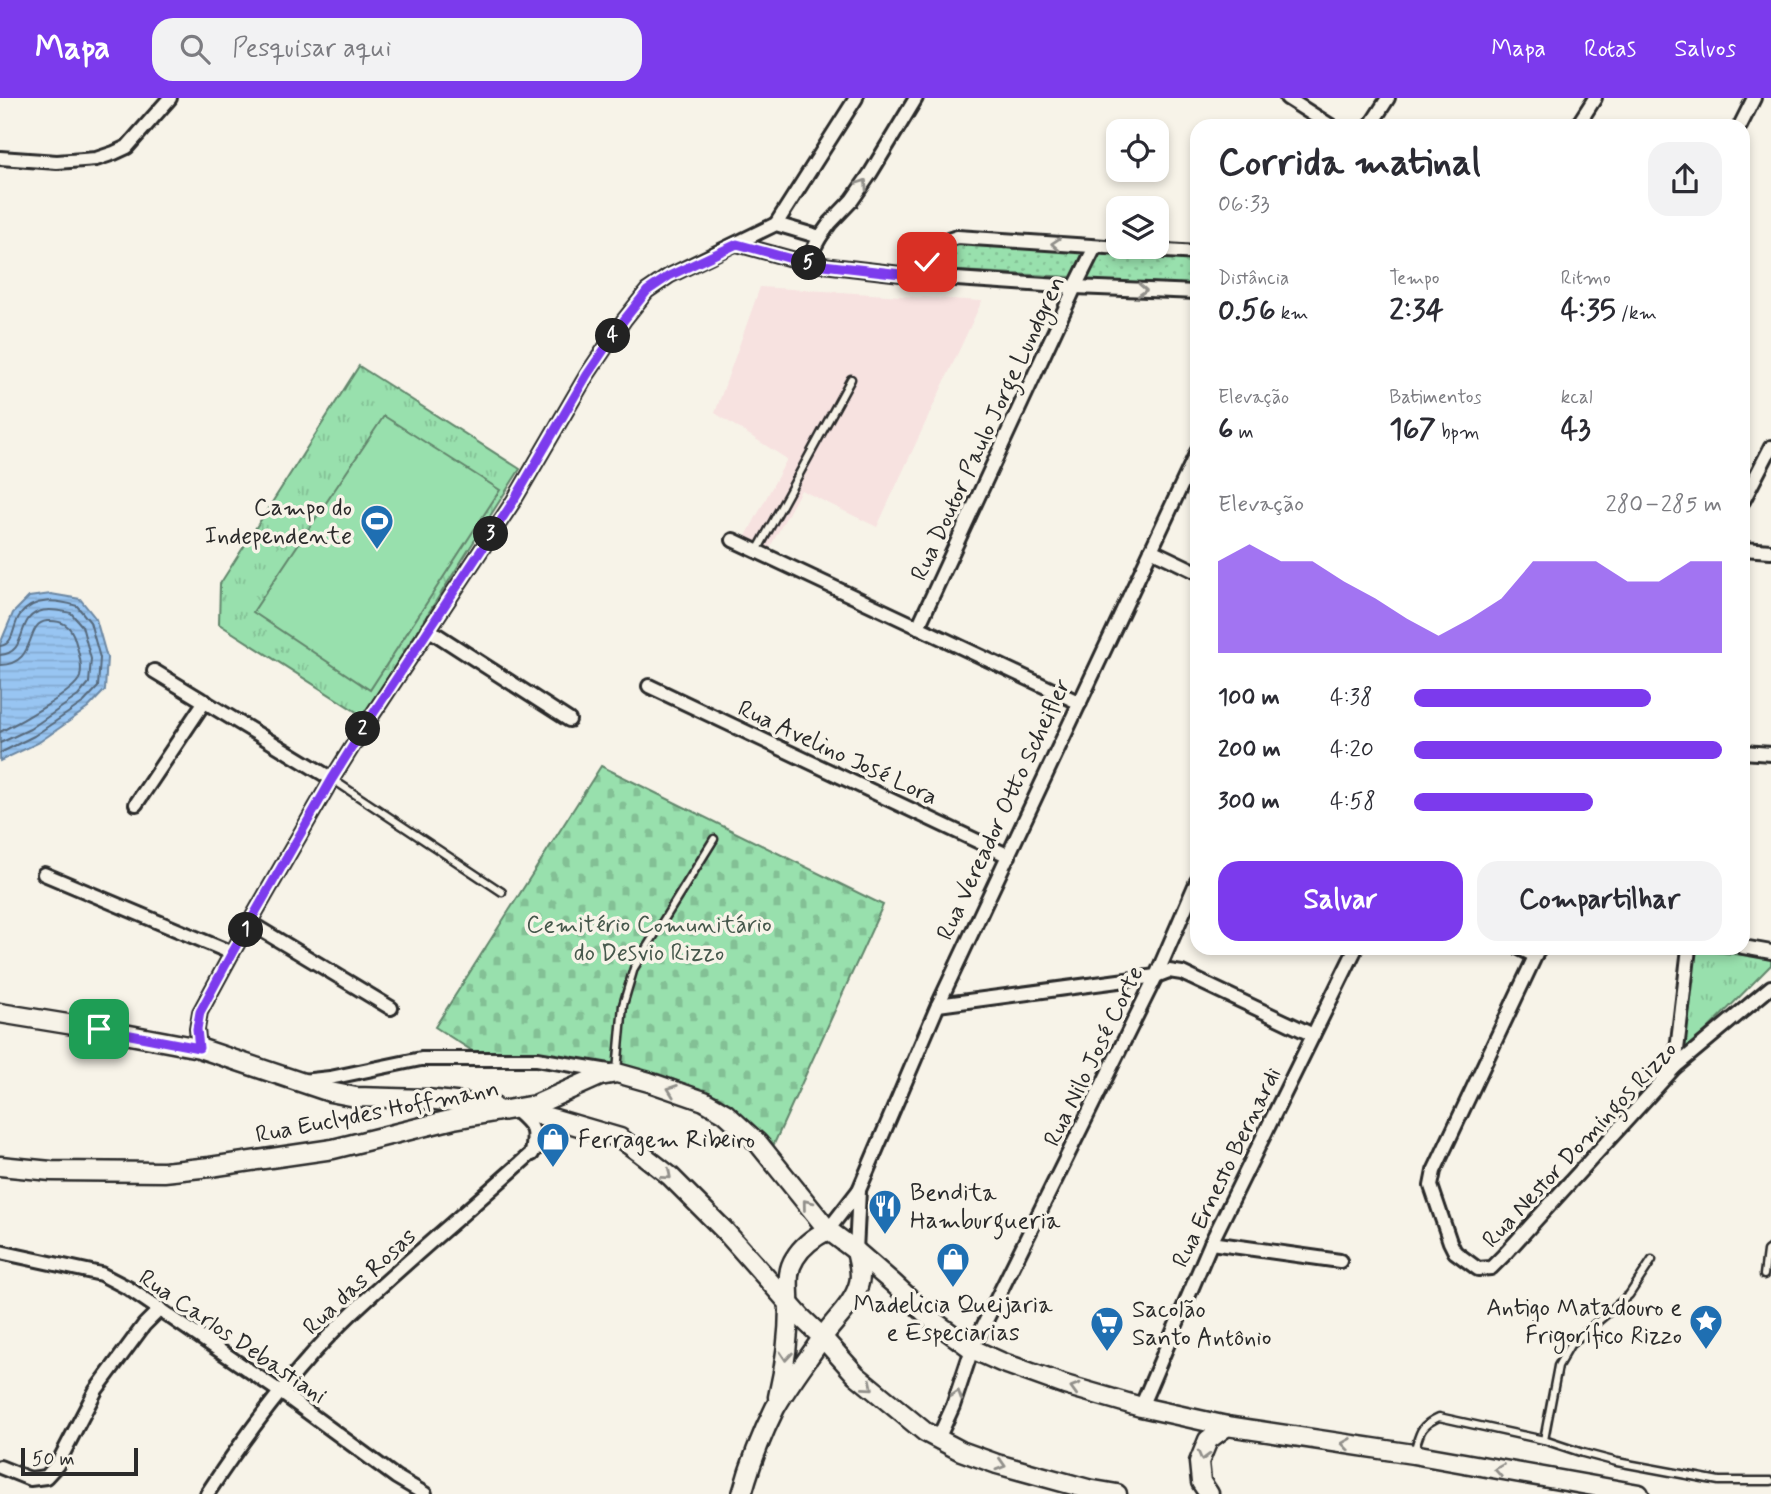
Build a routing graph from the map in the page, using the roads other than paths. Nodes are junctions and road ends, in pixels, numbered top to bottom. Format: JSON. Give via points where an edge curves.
{"nodes":[{"id":1,"x":170,"y":98,"type":"edge"},
{"id":2,"x":856,"y":98,"type":"edge"},
{"id":3,"x":916,"y":98,"type":"edge"},
{"id":4,"x":1287,"y":98,"type":"edge"},
{"id":5,"x":1388,"y":98,"type":"edge"},
{"id":6,"x":1595,"y":98,"type":"edge"},
{"id":7,"x":1754,"y":98,"type":"edge"},
{"id":8,"x":1320,"y":119,"type":"edge"},
{"id":9,"x":1374,"y":119,"type":"edge"},
{"id":10,"x":1582,"y":119,"type":"edge"},
{"id":11,"x":1744,"y":119,"type":"edge"},
{"id":12,"x":0,"y":158,"type":"edge"},
{"id":13,"x":776,"y":224,"type":"junction"},
{"id":14,"x":820,"y":237,"type":"junction"},
{"id":15,"x":737,"y":244,"type":"junction"},
{"id":16,"x":1096,"y":247,"type":"junction"},
{"id":17,"x":1190,"y":253,"type":"edge"},
{"id":18,"x":806,"y":263,"type":"junction"},
{"id":19,"x":927,"y":277,"type":"junction"},
{"id":20,"x":1075,"y":287,"type":"junction"},
{"id":21,"x":1190,"y":292,"type":"edge"},
{"id":22,"x":851,"y":379,"type":"dead end"},
{"id":23,"x":1771,"y":447,"type":"edge"},
{"id":24,"x":1190,"y":467,"type":"edge"},
{"id":25,"x":1750,"y":488,"type":"edge"},
{"id":26,"x":733,"y":540,"type":"dead end"},
{"id":27,"x":1750,"y":550,"type":"edge"},
{"id":28,"x":757,"y":551,"type":"junction"},
{"id":29,"x":1151,"y":551,"type":"junction"},
{"id":30,"x":1771,"y":551,"type":"edge"},
{"id":31,"x":1190,"y":569,"type":"edge"},
{"id":32,"x":918,"y":627,"type":"junction"},
{"id":33,"x":428,"y":629,"type":"junction"},
{"id":34,"x":154,"y":670,"type":"dead end"},
{"id":35,"x":649,"y":686,"type":"dead end"},
{"id":36,"x":205,"y":701,"type":"junction"},
{"id":37,"x":1080,"y":703,"type":"junction"},
{"id":38,"x":569,"y":720,"type":"dead end"},
{"id":39,"x":1750,"y":752,"type":"edge"},
{"id":40,"x":1771,"y":754,"type":"edge"},
{"id":41,"x":332,"y":779,"type":"junction"},
{"id":42,"x":136,"y":804,"type":"dead end"},
{"id":43,"x":714,"y":839,"type":"dead end"},
{"id":44,"x":1009,"y":856,"type":"junction"},
{"id":45,"x":44,"y":874,"type":"dead end"},
{"id":46,"x":502,"y":892,"type":"dead end"},
{"id":47,"x":1190,"y":897,"type":"edge"},
{"id":48,"x":250,"y":923,"type":"junction"},
{"id":49,"x":1750,"y":948,"type":"edge"},
{"id":50,"x":1771,"y":952,"type":"edge"},
{"id":51,"x":232,"y":953,"type":"junction"},
{"id":52,"x":1353,"y":955,"type":"edge"},
{"id":53,"x":1536,"y":955,"type":"edge"},
{"id":54,"x":1688,"y":955,"type":"edge"},
{"id":55,"x":1156,"y":976,"type":"junction"},
{"id":56,"x":1771,"y":986,"type":"edge"},
{"id":57,"x":938,"y":1005,"type":"junction"},
{"id":58,"x":391,"y":1008,"type":"dead end"},
{"id":59,"x":0,"y":1013,"type":"edge"},
{"id":60,"x":1313,"y":1035,"type":"junction"},
{"id":61,"x":199,"y":1048,"type":"junction"},
{"id":62,"x":1675,"y":1067,"type":"junction"},
{"id":63,"x":609,"y":1074,"type":"junction"},
{"id":64,"x":298,"y":1081,"type":"junction"},
{"id":65,"x":513,"y":1109,"type":"junction"},
{"id":66,"x":560,"y":1120,"type":"junction"},
{"id":67,"x":532,"y":1154,"type":"junction"},
{"id":68,"x":0,"y":1166,"type":"edge"},
{"id":69,"x":859,"y":1190,"type":"junction"},
{"id":70,"x":828,"y":1230,"type":"junction"},
{"id":71,"x":1211,"y":1243,"type":"junction"},
{"id":72,"x":1771,"y":1248,"type":"edge"},
{"id":73,"x":856,"y":1251,"type":"junction"},
{"id":74,"x":0,"y":1252,"type":"edge"},
{"id":75,"x":1652,"y":1260,"type":"dead end"},
{"id":76,"x":1340,"y":1261,"type":"dead end"},
{"id":77,"x":1764,"y":1275,"type":"dead end"},
{"id":78,"x":789,"y":1304,"type":"junction"},
{"id":79,"x":160,"y":1309,"type":"junction"},
{"id":80,"x":822,"y":1337,"type":"junction"},
{"id":81,"x":972,"y":1349,"type":"junction"},
{"id":82,"x":279,"y":1391,"type":"junction"},
{"id":83,"x":776,"y":1407,"type":"junction"},
{"id":84,"x":1141,"y":1407,"type":"junction"},
{"id":85,"x":1227,"y":1426,"type":"junction"},
{"id":86,"x":938,"y":1439,"type":"junction"},
{"id":87,"x":1544,"y":1440,"type":"junction"},
{"id":88,"x":1413,"y":1454,"type":"junction"},
{"id":89,"x":0,"y":1467,"type":"edge"},
{"id":90,"x":1771,"y":1481,"type":"edge"},
{"id":91,"x":1628,"y":1493,"type":"edge"},
{"id":92,"x":207,"y":1494,"type":"edge"},
{"id":93,"x":425,"y":1494,"type":"edge"},
{"id":94,"x":742,"y":1494,"type":"edge"},
{"id":95,"x":1117,"y":1494,"type":"edge"},
{"id":96,"x":1209,"y":1494,"type":"edge"}],
"edges":[{"from":1,"to":12,"type":"street","via":[[127,147],[96,159]]},
{"from":2,"to":13,"type":"street"},
{"from":14,"to":3,"type":"street","one_way":true,"via":[[864,183]]},
{"from":4,"to":8,"type":"street"},
{"from":5,"to":9,"type":"street"},
{"from":6,"to":10,"type":"street"},
{"from":7,"to":11,"type":"street"},
{"from":13,"to":14,"type":"street"},
{"from":13,"to":15,"type":"street"},
{"from":14,"to":18,"type":"street"},
{"from":15,"to":18,"type":"street"},
{"from":15,"to":33,"type":"street","via":[[647,291],[587,375],[513,502]]},
{"from":16,"to":17,"type":"street"},
{"from":16,"to":19,"type":"street","one_way":true,"via":[[957,237],[931,251]]},
{"from":16,"to":20,"type":"street","name":"Rua Doutor Paulo Jorge Lundgren"},
{"from":18,"to":19,"type":"street"},
{"from":19,"to":20,"type":"street"},
{"from":20,"to":21,"type":"street","one_way":true},
{"from":20,"to":32,"type":"street","name":"Rua Doutor Paulo Jorge Lundgren"},
{"from":22,"to":28,"type":"lane"},
{"from":23,"to":25,"type":"street"},
{"from":24,"to":29,"type":"street","name":"Rua Vereador Otto Scheifler"},
{"from":26,"to":28,"type":"street"},
{"from":27,"to":30,"type":"street"},
{"from":28,"to":32,"type":"street"},
{"from":29,"to":31,"type":"street"},
{"from":29,"to":37,"type":"street","name":"Rua Vereador Otto Scheifler"},
{"from":32,"to":37,"type":"street"},
{"from":33,"to":38,"type":"street"},
{"from":33,"to":41,"type":"street"},
{"from":34,"to":36,"type":"street"},
{"from":35,"to":44,"type":"street","name":"Rua Avelino José Lora"},
{"from":36,"to":41,"type":"street"},
{"from":36,"to":42,"type":"street"},
{"from":37,"to":44,"type":"street","name":"Rua Vereador Otto Scheifler"},
{"from":39,"to":40,"type":"street"},
{"from":41,"to":46,"type":"lane"},
{"from":41,"to":48,"type":"street"},
{"from":43,"to":63,"type":"lane","via":[[634,968]]},
{"from":44,"to":57,"type":"street","name":"Rua Vereador Otto Scheifler"},
{"from":45,"to":51,"type":"street"},
{"from":47,"to":55,"type":"street","name":"Rua Nilo José Corte"},
{"from":48,"to":51,"type":"street"},
{"from":48,"to":58,"type":"street"},
{"from":49,"to":50,"type":"street"},
{"from":51,"to":61,"type":"street","via":[[200,1012]]},
{"from":52,"to":60,"type":"street","name":"Rua Ernesto Bernardi"},
{"from":53,"to":62,"type":"street","name":"Rua Nestor Domingos Rizzo","via":[[1434,1171],[1432,1186],[1450,1242],[1465,1261],[1478,1269],[1490,1268],[1503,1256]]},
{"from":54,"to":62,"type":"street"},
{"from":55,"to":57,"type":"street"},
{"from":55,"to":60,"type":"street","via":[[1182,973]]},
{"from":55,"to":81,"type":"street","name":"Rua Nilo José Corte"},
{"from":56,"to":62,"type":"street","name":"Rua Nestor Domingos Rizzo"},
{"from":57,"to":69,"type":"street","name":"Rua Vereador Otto Scheifler"},
{"from":59,"to":61,"type":"street"},
{"from":60,"to":71,"type":"street","name":"Rua Ernesto Bernardi"},
{"from":61,"to":64,"type":"street"},
{"from":63,"to":64,"type":"street","via":[[537,1059],[421,1059]]},
{"from":63,"to":65,"type":"street","name":"Rua Euclydes Hoffmann","via":[[535,1105]]},
{"from":63,"to":66,"type":"street","via":[[569,1103]]},
{"from":70,"to":63,"type":"street","one_way":true,"via":[[758,1143],[725,1113],[649,1082]]},
{"from":64,"to":65,"type":"street","via":[[356,1097]]},
{"from":65,"to":66,"type":"street"},
{"from":65,"to":67,"type":"street","via":[[531,1125],[535,1135]]},
{"from":65,"to":68,"type":"street","name":"Rua Euclydes Hoffmann","via":[[333,1149],[210,1167],[164,1172]]},
{"from":66,"to":67,"type":"street","name":"Rua das Rosas"},
{"from":66,"to":78,"type":"street","one_way":true,"via":[[620,1138],[670,1176]]},
{"from":67,"to":82,"type":"street","name":"Rua das Rosas","via":[[354,1311]]},
{"from":69,"to":70,"type":"street","name":"Rua Vereador Otto Scheifler"},
{"from":69,"to":73,"type":"street","name":"Rua Vereador Otto Scheifler"},
{"from":70,"to":73,"type":"street"},
{"from":70,"to":78,"type":"street","name":"Rua Vereador Otto Scheifler","via":[[796,1256],[788,1275]]},
{"from":71,"to":76,"type":"street"},
{"from":71,"to":84,"type":"street","name":"Rua Ernesto Bernardi"},
{"from":72,"to":77,"type":"lane"},
{"from":73,"to":80,"type":"street","name":"Rua Vereador Otto Scheifler","via":[[860,1282]]},
{"from":73,"to":81,"type":"street"},
{"from":74,"to":79,"type":"street","name":"Rua Carlos Debastiani","via":[[101,1274]]},
{"from":75,"to":87,"type":"lane","via":[[1629,1295],[1570,1345],[1558,1366]]},
{"from":78,"to":80,"type":"street"},
{"from":78,"to":83,"type":"street","name":"Rua Vereador Otto Scheifler","one_way":true,"via":[[785,1367]]},
{"from":79,"to":82,"type":"street","name":"Rua Carlos Debastiani"},
{"from":79,"to":89,"type":"street","via":[[96,1390],[57,1465],[46,1477],[30,1479]]},
{"from":80,"to":83,"type":"street","name":"Rua Vereador Otto Scheifler"},
{"from":80,"to":86,"type":"street","one_way":true,"via":[[856,1375]]},
{"from":84,"to":81,"type":"street","one_way":true,"via":[[1065,1385]]},
{"from":86,"to":81,"type":"street","name":"Rua Nilo José Corte","one_way":true},
{"from":82,"to":92,"type":"street","name":"Rua das Rosas"},
{"from":82,"to":93,"type":"street","name":"Rua Carlos Debastiani"},
{"from":83,"to":94,"type":"street"},
{"from":84,"to":85,"type":"street"},
{"from":88,"to":85,"type":"street","one_way":true},
{"from":85,"to":96,"type":"street","one_way":true,"via":[[1208,1440],[1199,1462],[1201,1482]]},
{"from":86,"to":95,"type":"street","one_way":true,"via":[[997,1464]]},
{"from":87,"to":88,"type":"lane","via":[[1439,1417],[1427,1422]]},
{"from":87,"to":90,"type":"lane","via":[[1617,1462],[1718,1481]]},
{"from":91,"to":88,"type":"street","one_way":true}]}
